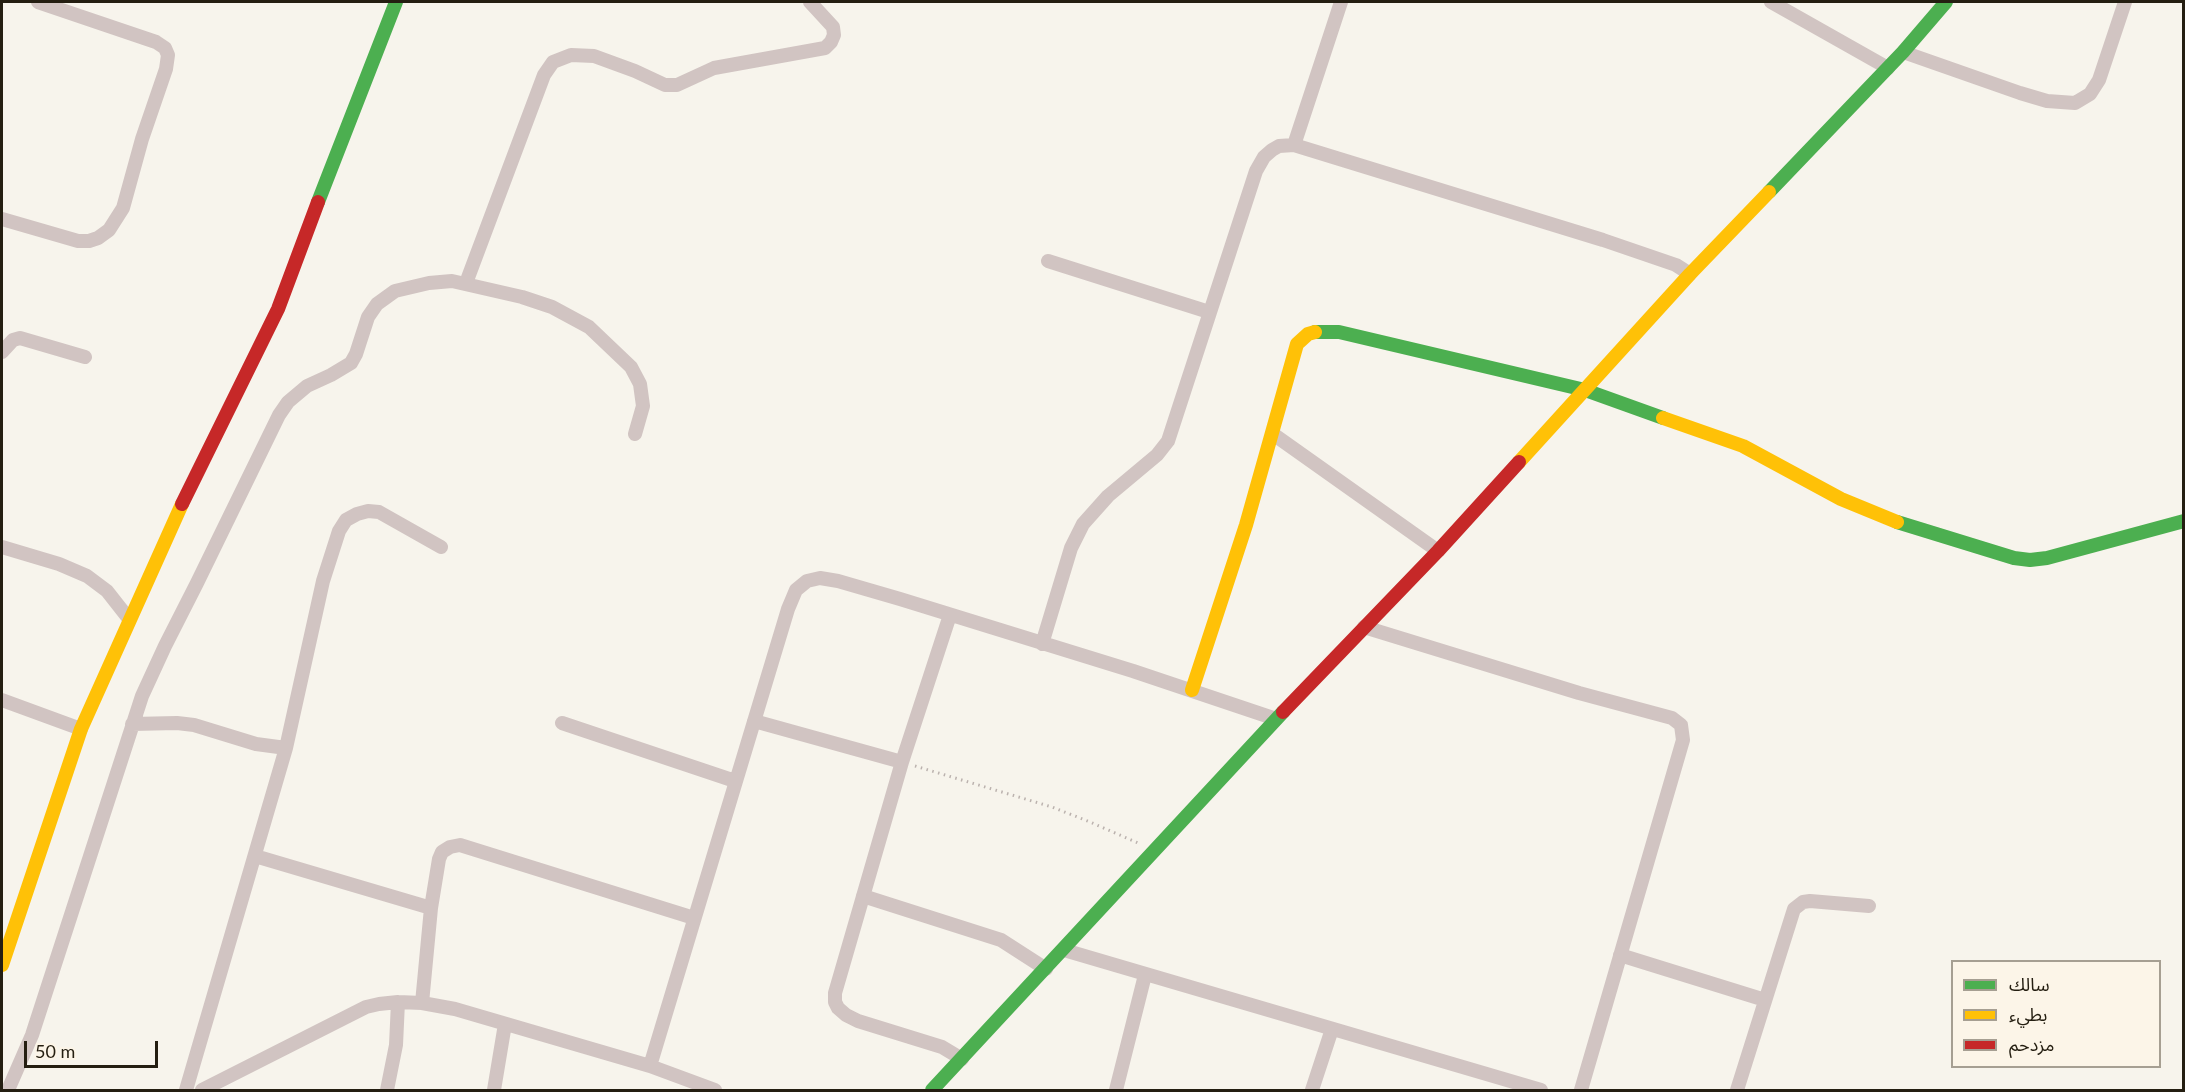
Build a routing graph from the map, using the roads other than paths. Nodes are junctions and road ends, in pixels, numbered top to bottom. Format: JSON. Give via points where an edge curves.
{"nodes":[{"id":1,"x":38,"y":2,"type":"edge"},
{"id":2,"x":396,"y":2,"type":"edge"},
{"id":3,"x":810,"y":2,"type":"edge"},
{"id":4,"x":1341,"y":2,"type":"edge"},
{"id":5,"x":1771,"y":2,"type":"edge"},
{"id":6,"x":1946,"y":2,"type":"edge"},
{"id":7,"x":2125,"y":2,"type":"edge"},
{"id":8,"x":1785,"y":5,"type":"edge"},
{"id":9,"x":1903,"y":52,"type":"junction"},
{"id":10,"x":1888,"y":68,"type":"junction"},
{"id":11,"x":1294,"y":145,"type":"junction"},
{"id":12,"x":2,"y":219,"type":"edge"},
{"id":13,"x":1048,"y":261,"type":"dead end"},
{"id":14,"x":1690,"y":274,"type":"junction"},
{"id":15,"x":466,"y":283,"type":"junction"},
{"id":16,"x":1209,"y":312,"type":"junction"},
{"id":17,"x":2,"y":352,"type":"edge"},
{"id":18,"x":85,"y":357,"type":"dead end"},
{"id":19,"x":1585,"y":390,"type":"junction"},
{"id":20,"x":635,"y":434,"type":"dead end"},
{"id":21,"x":1274,"y":434,"type":"junction"},
{"id":22,"x":2184,"y":521,"type":"edge"},
{"id":23,"x":2,"y":547,"type":"edge"},
{"id":24,"x":441,"y":547,"type":"dead end"},
{"id":25,"x":1438,"y":551,"type":"junction"},
{"id":26,"x":950,"y":615,"type":"junction"},
{"id":27,"x":129,"y":619,"type":"junction"},
{"id":28,"x":1364,"y":627,"type":"junction"},
{"id":29,"x":1042,"y":644,"type":"junction"},
{"id":30,"x":1192,"y":690,"type":"junction"},
{"id":31,"x":2,"y":700,"type":"edge"},
{"id":32,"x":1276,"y":719,"type":"junction"},
{"id":33,"x":754,"y":721,"type":"junction"},
{"id":34,"x":562,"y":723,"type":"dead end"},
{"id":35,"x":132,"y":724,"type":"junction"},
{"id":36,"x":81,"y":729,"type":"junction"},
{"id":37,"x":286,"y":748,"type":"junction"},
{"id":38,"x":902,"y":762,"type":"junction"},
{"id":39,"x":735,"y":781,"type":"junction"},
{"id":40,"x":255,"y":856,"type":"junction"},
{"id":41,"x":862,"y":896,"type":"junction"},
{"id":42,"x":1869,"y":906,"type":"dead end"},
{"id":43,"x":431,"y":908,"type":"junction"},
{"id":44,"x":694,"y":918,"type":"junction"},
{"id":45,"x":1064,"y":950,"type":"junction"},
{"id":46,"x":1620,"y":955,"type":"junction"},
{"id":47,"x":2,"y":965,"type":"edge"},
{"id":48,"x":1046,"y":969,"type":"junction"},
{"id":49,"x":1145,"y":975,"type":"junction"},
{"id":50,"x":1765,"y":1000,"type":"junction"},
{"id":51,"x":398,"y":1002,"type":"junction"},
{"id":52,"x":422,"y":1003,"type":"junction"},
{"id":53,"x":505,"y":1024,"type":"junction"},
{"id":54,"x":1332,"y":1029,"type":"junction"},
{"id":55,"x":962,"y":1059,"type":"junction"},
{"id":56,"x":650,"y":1066,"type":"junction"},
{"id":57,"x":8,"y":1090,"type":"edge"},
{"id":58,"x":186,"y":1090,"type":"edge"},
{"id":59,"x":202,"y":1090,"type":"edge"},
{"id":60,"x":387,"y":1090,"type":"edge"},
{"id":61,"x":494,"y":1090,"type":"edge"},
{"id":62,"x":715,"y":1090,"type":"edge"},
{"id":63,"x":932,"y":1090,"type":"edge"},
{"id":64,"x":1116,"y":1090,"type":"edge"},
{"id":65,"x":1312,"y":1090,"type":"edge"},
{"id":66,"x":1541,"y":1090,"type":"edge"},
{"id":67,"x":1581,"y":1090,"type":"edge"},
{"id":68,"x":1737,"y":1090,"type":"edge"}],
"edges":[{"from":1,"to":12,"type":"street","via":[[156,42],[168,55],[166,69],[123,208],[109,230],[89,241],[78,241]]},
{"from":2,"to":27,"type":"street","via":[[278,309]]},
{"from":3,"to":15,"type":"street","via":[[833,27],[834,35],[825,48],[714,68],[677,85],[665,85],[594,57],[571,55],[553,62],[544,75]]},
{"from":4,"to":11,"type":"street"},
{"from":5,"to":8,"type":"street"},
{"from":6,"to":9,"type":"street"},
{"from":7,"to":9,"type":"street","via":[[2099,80],[2090,94],[2075,103],[2047,101],[2020,93]]},
{"from":8,"to":10,"type":"street"},
{"from":9,"to":10,"type":"street"},
{"from":10,"to":14,"type":"street"},
{"from":11,"to":14,"type":"street","via":[[1603,240],[1676,265]]},
{"from":11,"to":16,"type":"street","via":[[1272,150],[1256,171]]},
{"from":13,"to":16,"type":"street"},
{"from":14,"to":19,"type":"street"},
{"from":15,"to":20,"type":"street","via":[[552,307],[589,327],[620,354],[640,384],[643,406]]},
{"from":15,"to":35,"type":"street","via":[[429,283],[395,291],[377,304],[368,317],[351,363],[307,386],[288,402],[165,646]]},
{"from":16,"to":29,"type":"street","via":[[1168,441],[1083,524],[1071,548]]},
{"from":17,"to":18,"type":"street","via":[[20,338]]},
{"from":19,"to":21,"type":"street","via":[[1339,332],[1320,331],[1308,334],[1297,344]]},
{"from":19,"to":22,"type":"street","via":[[1743,446],[1875,514],[2014,558],[2047,558]]},
{"from":19,"to":25,"type":"street"},
{"from":21,"to":25,"type":"street"},
{"from":21,"to":30,"type":"street"},
{"from":23,"to":27,"type":"street","via":[[87,576],[107,591]]},
{"from":24,"to":37,"type":"street","via":[[379,512],[368,511],[346,520],[323,582]]},
{"from":25,"to":28,"type":"street"},
{"from":26,"to":29,"type":"street"},
{"from":26,"to":33,"type":"street","via":[[838,581],[807,581],[796,590],[788,609]]},
{"from":26,"to":38,"type":"street"},
{"from":27,"to":36,"type":"street"},
{"from":28,"to":32,"type":"street"},
{"from":28,"to":46,"type":"street","via":[[1579,693],[1665,715],[1681,725],[1683,740]]},
{"from":29,"to":30,"type":"street"},
{"from":30,"to":32,"type":"street"},
{"from":31,"to":36,"type":"street"},
{"from":32,"to":45,"type":"street"},
{"from":33,"to":38,"type":"street"},
{"from":33,"to":39,"type":"street"},
{"from":34,"to":39,"type":"street"},
{"from":35,"to":37,"type":"street","via":[[194,725],[256,744]]},
{"from":35,"to":57,"type":"street","via":[[32,1035]]},
{"from":36,"to":47,"type":"street"},
{"from":37,"to":40,"type":"street"},
{"from":38,"to":41,"type":"street"},
{"from":39,"to":44,"type":"street"},
{"from":40,"to":43,"type":"street"},
{"from":40,"to":58,"type":"street"},
{"from":41,"to":48,"type":"street","via":[[1001,940]]},
{"from":41,"to":55,"type":"street","via":[[835,993],[838,1008],[858,1021],[942,1047]]},
{"from":42,"to":50,"type":"street","via":[[1810,901],[1798,905]]},
{"from":43,"to":44,"type":"street","via":[[442,852],[460,845]]},
{"from":43,"to":52,"type":"street"},
{"from":44,"to":56,"type":"street"},
{"from":45,"to":48,"type":"street"},
{"from":45,"to":49,"type":"street"},
{"from":46,"to":50,"type":"street"},
{"from":46,"to":67,"type":"street"},
{"from":48,"to":55,"type":"street"},
{"from":49,"to":54,"type":"street"},
{"from":49,"to":64,"type":"street"},
{"from":50,"to":68,"type":"street"},
{"from":51,"to":52,"type":"street"},
{"from":51,"to":59,"type":"street","via":[[366,1007]]},
{"from":51,"to":60,"type":"street","via":[[399,1027]]},
{"from":52,"to":53,"type":"street"},
{"from":53,"to":56,"type":"street"},
{"from":53,"to":61,"type":"street"},
{"from":54,"to":65,"type":"street"},
{"from":54,"to":66,"type":"street"},
{"from":55,"to":63,"type":"street"},
{"from":56,"to":62,"type":"street"}]}
